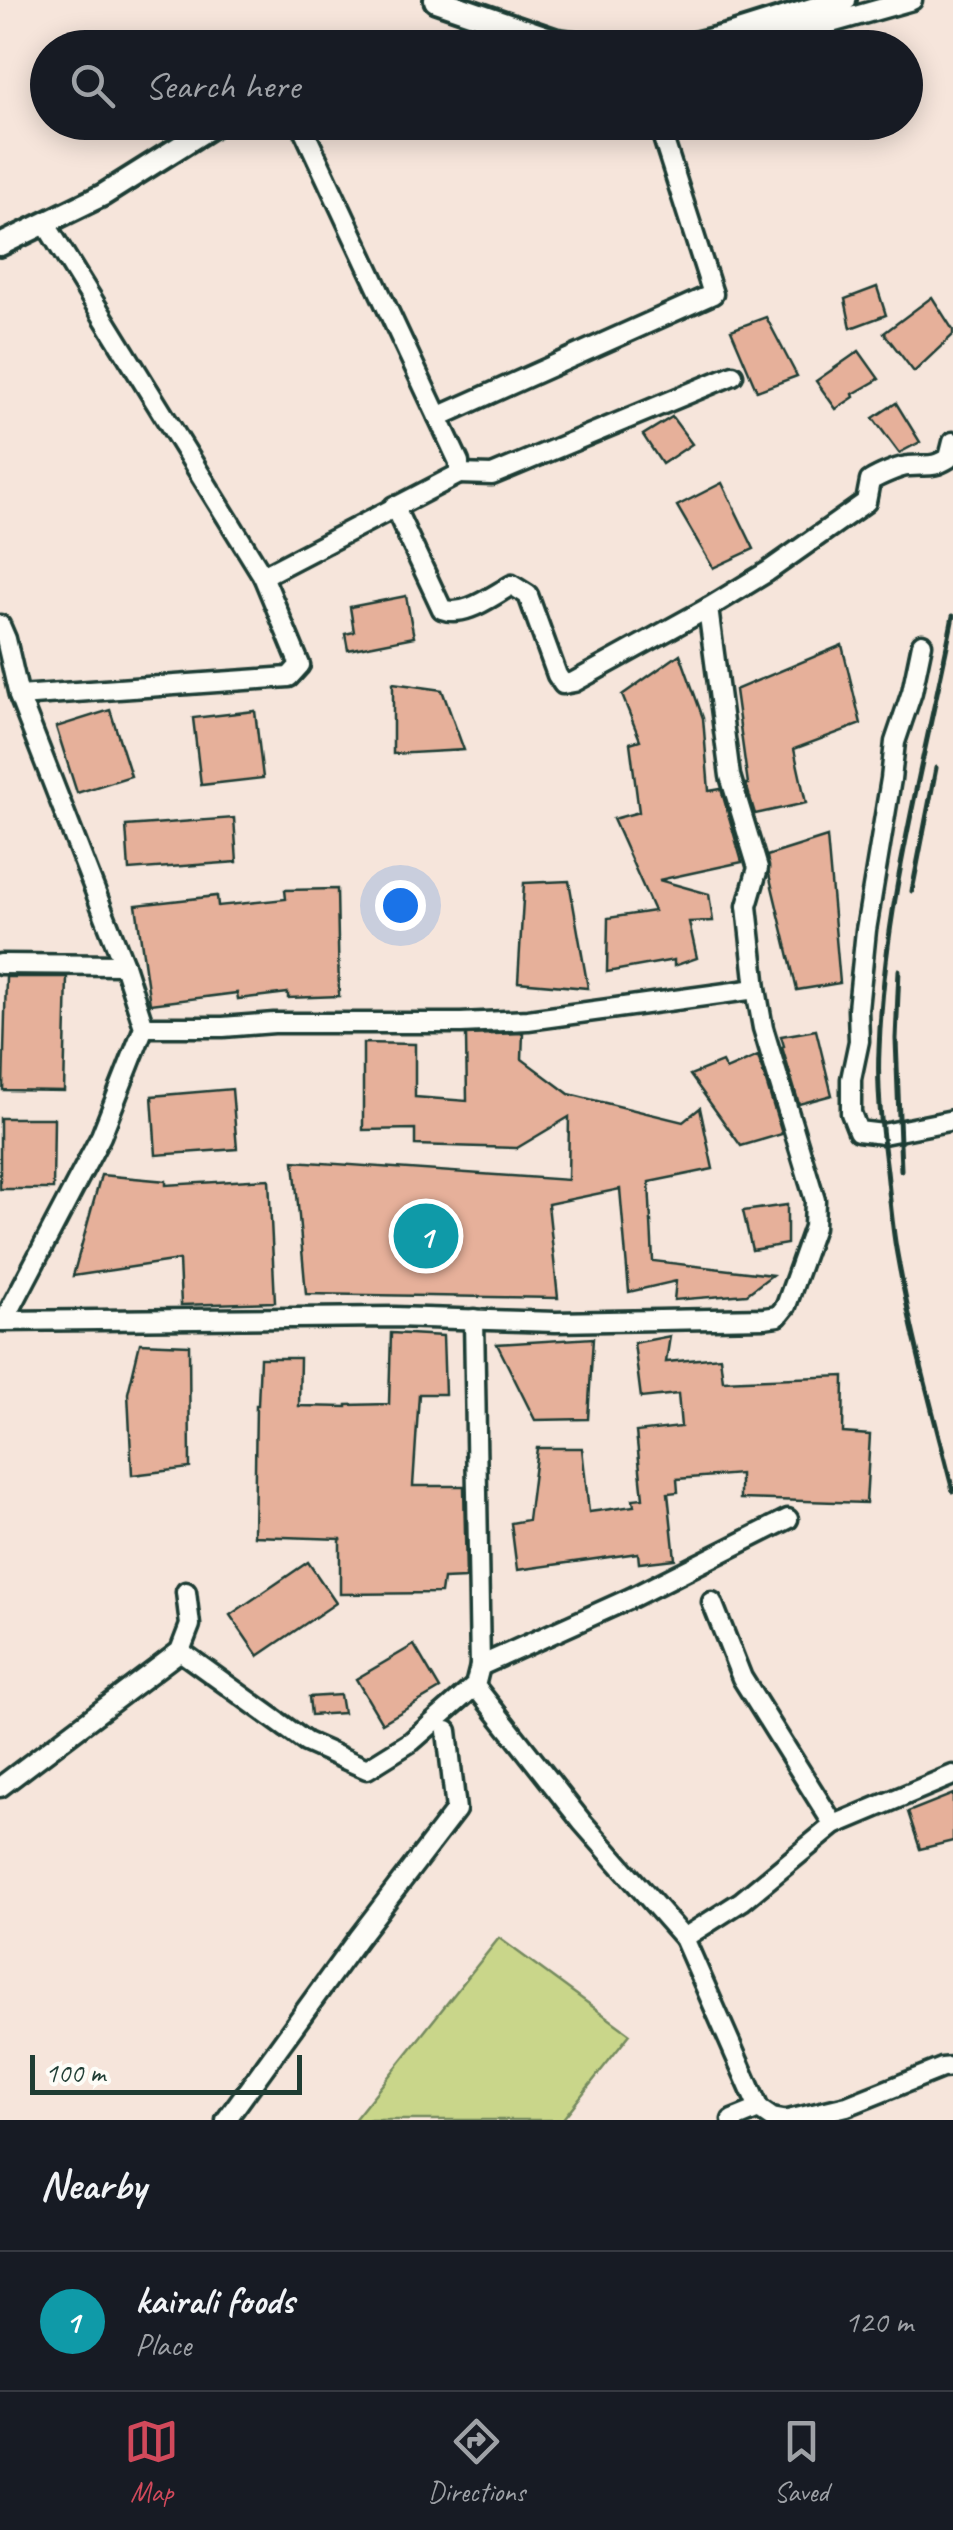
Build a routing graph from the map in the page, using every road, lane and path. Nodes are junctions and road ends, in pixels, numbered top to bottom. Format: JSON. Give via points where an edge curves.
{"nodes":[{"id":1,"x":436,"y":0,"type":"edge"},
{"id":2,"x":844,"y":0,"type":"edge"},
{"id":3,"x":912,"y":0,"type":"edge"},
{"id":4,"x":523,"y":30,"type":"edge"},
{"id":5,"x":763,"y":30,"type":"edge"},
{"id":6,"x":783,"y":30,"type":"edge"},
{"id":7,"x":190,"y":140,"type":"edge"},
{"id":8,"x":308,"y":140,"type":"edge"},
{"id":9,"x":664,"y":140,"type":"edge"},
{"id":10,"x":46,"y":223,"type":"junction"},
{"id":11,"x":0,"y":244,"type":"edge"},
{"id":12,"x":733,"y":375,"type":"dead end"},
{"id":13,"x":438,"y":417,"type":"junction"},
{"id":14,"x":953,"y":442,"type":"edge"},
{"id":15,"x":459,"y":474,"type":"junction"},
{"id":16,"x":394,"y":506,"type":"junction"},
{"id":17,"x":263,"y":576,"type":"junction"},
{"id":18,"x":708,"y":608,"type":"junction"},
{"id":19,"x":2,"y":635,"type":"edge"},
{"id":20,"x":922,"y":644,"type":"dead end"},
{"id":21,"x":18,"y":696,"type":"junction"},
{"id":22,"x":0,"y":964,"type":"edge"},
{"id":23,"x":124,"y":966,"type":"junction"},
{"id":24,"x":756,"y":989,"type":"junction"},
{"id":25,"x":144,"y":1027,"type":"junction"},
{"id":26,"x":953,"y":1120,"type":"edge"},
{"id":27,"x":474,"y":1319,"type":"junction"},
{"id":28,"x":2,"y":1321,"type":"edge"},
{"id":29,"x":788,"y":1518,"type":"dead end"},
{"id":30,"x":186,"y":1592,"type":"dead end"},
{"id":31,"x":712,"y":1602,"type":"dead end"},
{"id":32,"x":180,"y":1651,"type":"junction"},
{"id":33,"x":480,"y":1666,"type":"junction"},
{"id":34,"x":475,"y":1686,"type":"junction"},
{"id":35,"x":447,"y":1730,"type":"dead end"},
{"id":36,"x":953,"y":1775,"type":"edge"},
{"id":37,"x":0,"y":1788,"type":"edge"},
{"id":38,"x":834,"y":1825,"type":"junction"},
{"id":39,"x":684,"y":1938,"type":"junction"},
{"id":40,"x":953,"y":2067,"type":"edge"},
{"id":41,"x":759,"y":2109,"type":"junction"},
{"id":42,"x":226,"y":2120,"type":"edge"},
{"id":43,"x":732,"y":2120,"type":"edge"},
{"id":44,"x":786,"y":2120,"type":"edge"}],
"edges":[{"from":1,"to":4,"type":"main road"},
{"from":2,"to":5,"type":"main road"},
{"from":3,"to":6,"type":"street"},
{"from":7,"to":10,"type":"street"},
{"from":8,"to":13,"type":"street"},
{"from":9,"to":13,"type":"street","via":[[714,294]]},
{"from":10,"to":11,"type":"street"},
{"from":10,"to":17,"type":"street"},
{"from":12,"to":15,"type":"street","via":[[508,470]]},
{"from":13,"to":15,"type":"street"},
{"from":14,"to":18,"type":"street","via":[[950,458],[938,465],[908,466],[870,481],[866,502]]},
{"from":15,"to":16,"type":"street"},
{"from":16,"to":17,"type":"street"},
{"from":16,"to":18,"type":"street","via":[[442,609],[454,614],[512,585],[528,595],[563,684]]},
{"from":17,"to":21,"type":"street","via":[[300,665],[289,677]]},
{"from":18,"to":24,"type":"street","via":[[730,776],[758,868],[747,906]]},
{"from":19,"to":21,"type":"street"},
{"from":20,"to":26,"type":"street","via":[[895,742],[872,880],[851,1112],[858,1131],[883,1134]]},
{"from":21,"to":23,"type":"street"},
{"from":22,"to":23,"type":"street"},
{"from":23,"to":25,"type":"street"},
{"from":24,"to":25,"type":"street","via":[[528,1020]]},
{"from":24,"to":27,"type":"street","via":[[815,1200],[814,1227],[778,1316]]},
{"from":25,"to":28,"type":"street","via":[[101,1136]]},
{"from":27,"to":28,"type":"street"},
{"from":27,"to":33,"type":"street"},
{"from":29,"to":33,"type":"street"},
{"from":30,"to":32,"type":"street","via":[[190,1625]]},
{"from":31,"to":38,"type":"street","via":[[742,1678]]},
{"from":32,"to":34,"type":"street","via":[[306,1742],[367,1769]]},
{"from":32,"to":37,"type":"street"},
{"from":33,"to":34,"type":"street"},
{"from":34,"to":39,"type":"street","via":[[592,1835]]},
{"from":35,"to":42,"type":"street","via":[[456,1810]]},
{"from":36,"to":38,"type":"street"},
{"from":38,"to":39,"type":"street","via":[[742,1901]]},
{"from":39,"to":41,"type":"street"},
{"from":40,"to":44,"type":"street","via":[[848,2106]]},
{"from":41,"to":43,"type":"street"},
{"from":41,"to":44,"type":"street"}]}
